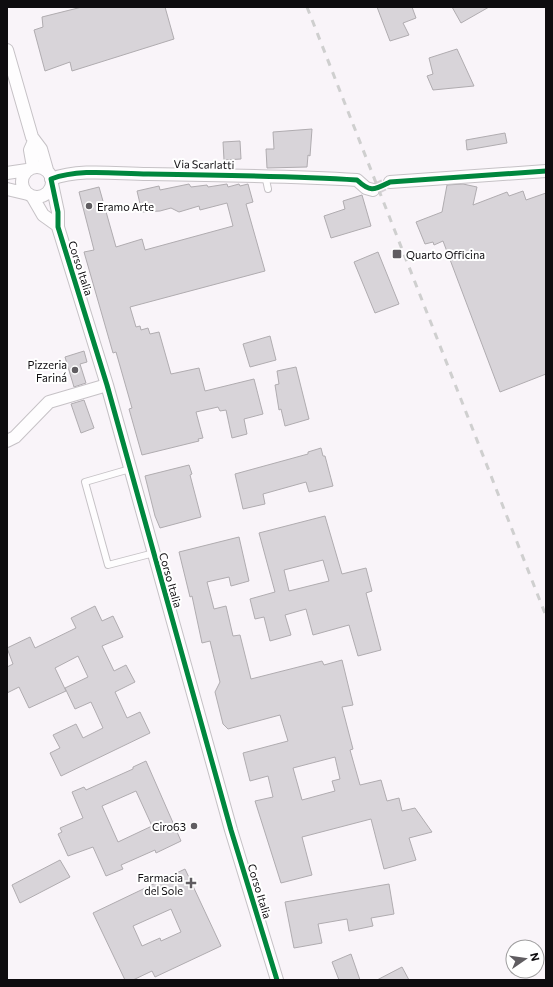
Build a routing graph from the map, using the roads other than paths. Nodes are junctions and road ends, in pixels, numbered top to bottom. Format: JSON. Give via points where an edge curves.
{"nodes":[{"id":1,"x":7,"y":50,"type":"edge"},
{"id":2,"x":34,"y":141,"type":"junction"},
{"id":3,"x":30,"y":168,"type":"junction"},
{"id":4,"x":546,"y":171,"type":"edge"},
{"id":5,"x":7,"y":173,"type":"edge"},
{"id":6,"x":265,"y":175,"type":"junction"},
{"id":7,"x":50,"y":178,"type":"junction"},
{"id":8,"x":390,"y":182,"type":"tunnel mouth"},
{"id":9,"x":7,"y":189,"type":"edge"},
{"id":10,"x":268,"y":189,"type":"dead end"},
{"id":11,"x":373,"y":190,"type":"dead end"},
{"id":12,"x":30,"y":195,"type":"junction"},
{"id":13,"x":57,"y":225,"type":"junction"},
{"id":14,"x":107,"y":385,"type":"junction"},
{"id":15,"x":7,"y":441,"type":"edge"},
{"id":16,"x":130,"y":470,"type":"junction"},
{"id":17,"x":154,"y":553,"type":"junction"},
{"id":18,"x":277,"y":980,"type":"edge"}],
"edges":[{"from":1,"to":2,"type":"street","name":"Corso Italia"},
{"from":2,"to":3,"type":"street","name":"Corso Italia","via":[[30,150]]},
{"from":2,"to":7,"type":"street","name":"Corso Italia","via":[[41,149]]},
{"from":3,"to":5,"type":"street"},
{"from":3,"to":7,"type":"street","via":[[38,166]]},
{"from":3,"to":12,"type":"street","via":[[21,182],[22,187]]},
{"from":4,"to":8,"type":"street"},
{"from":6,"to":7,"type":"street","name":"Via Scarlatti","via":[[96,173],[65,174]]},
{"from":6,"to":10,"type":"lane"},
{"from":6,"to":11,"type":"street","name":"Via Scarlatti","via":[[357,180],[366,188]]},
{"from":7,"to":12,"type":"street","via":[[47,193],[42,196]]},
{"from":7,"to":13,"type":"street","name":"Corso Italia","via":[[58,212]]},
{"from":9,"to":12,"type":"street"},
{"from":12,"to":13,"type":"street","via":[[43,216]]},
{"from":13,"to":14,"type":"street","name":"Corso Italia"},
{"from":14,"to":15,"type":"street","via":[[49,402],[15,437]]},
{"from":14,"to":16,"type":"street","name":"Corso Italia"},
{"from":16,"to":17,"type":"street","name":"Corso Italia"},
{"from":16,"to":17,"type":"lane","via":[[85,482],[108,566]]},
{"from":17,"to":18,"type":"street","name":"Corso Italia","via":[[231,830]]}]}
